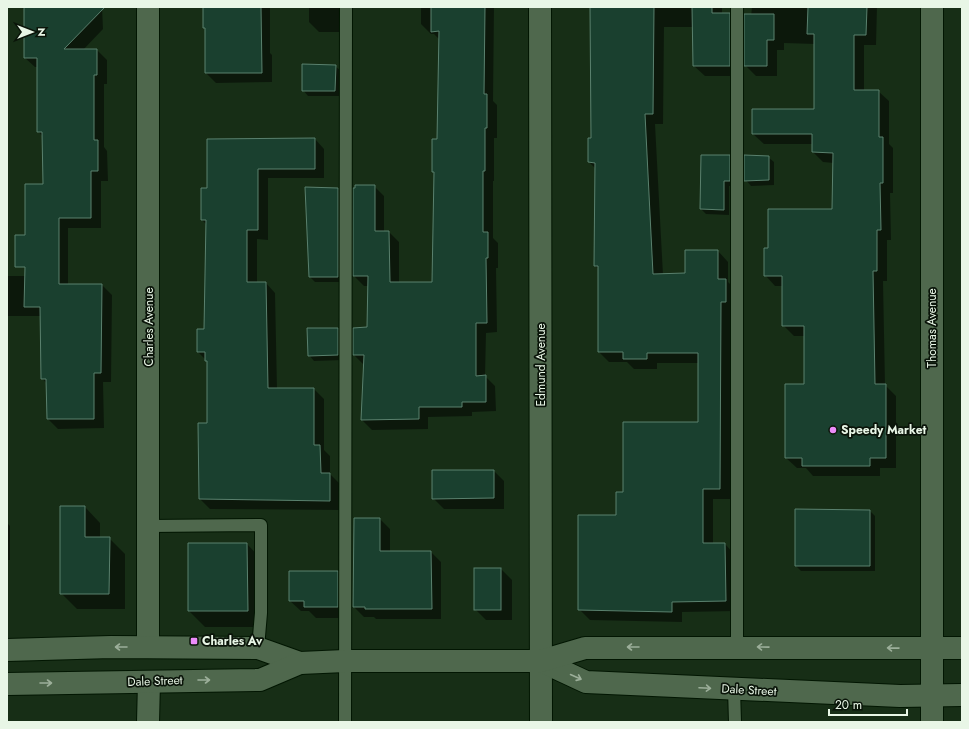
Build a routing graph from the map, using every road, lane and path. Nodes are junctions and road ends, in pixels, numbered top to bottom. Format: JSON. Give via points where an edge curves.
{"nodes":[{"id":1,"x":148,"y":7,"type":"edge"},
{"id":2,"x":346,"y":7,"type":"edge"},
{"id":3,"x":540,"y":7,"type":"edge"},
{"id":4,"x":737,"y":7,"type":"edge"},
{"id":5,"x":932,"y":7,"type":"edge"},
{"id":6,"x":149,"y":526,"type":"junction"},
{"id":7,"x":737,"y":646,"type":"junction"},
{"id":8,"x":148,"y":647,"type":"junction"},
{"id":9,"x":258,"y":648,"type":"junction"},
{"id":10,"x":932,"y":648,"type":"junction"},
{"id":11,"x":962,"y":648,"type":"edge"},
{"id":12,"x":7,"y":650,"type":"edge"},
{"id":13,"x":345,"y":661,"type":"junction"},
{"id":14,"x":541,"y":661,"type":"junction"},
{"id":15,"x":300,"y":663,"type":"junction"},
{"id":16,"x":149,"y":682,"type":"junction"},
{"id":17,"x":7,"y":684,"type":"edge"},
{"id":18,"x":734,"y":689,"type":"junction"},
{"id":19,"x":932,"y":696,"type":"junction"},
{"id":20,"x":962,"y":696,"type":"edge"},
{"id":21,"x":148,"y":722,"type":"edge"},
{"id":22,"x":345,"y":722,"type":"edge"},
{"id":23,"x":541,"y":722,"type":"edge"},
{"id":24,"x":734,"y":722,"type":"edge"},
{"id":25,"x":932,"y":722,"type":"edge"}],
"edges":[{"from":1,"to":6,"type":"street","name":"Charles Avenue"},
{"from":2,"to":13,"type":"lane"},
{"from":3,"to":14,"type":"street","name":"Edmund Avenue"},
{"from":4,"to":7,"type":"lane"},
{"from":5,"to":10,"type":"street","name":"Thomas Avenue"},
{"from":6,"to":8,"type":"street","name":"Charles Avenue"},
{"from":6,"to":9,"type":"lane","via":[[261,525],[261,613]]},
{"from":10,"to":7,"type":"street","name":"Dale Street","one_way":true},
{"from":7,"to":14,"type":"street","name":"Dale Street","one_way":true,"via":[[585,648]]},
{"from":8,"to":9,"type":"street","name":"Dale Street"},
{"from":8,"to":12,"type":"street","name":"Dale Street","one_way":true},
{"from":9,"to":15,"type":"street","name":"Dale Street"},
{"from":10,"to":11,"type":"street","name":"Dale Street"},
{"from":10,"to":19,"type":"street","name":"Thomas Avenue"},
{"from":13,"to":14,"type":"street","name":"Dale Street"},
{"from":13,"to":15,"type":"street","name":"Dale Street"},
{"from":13,"to":22,"type":"lane"},
{"from":14,"to":18,"type":"street","name":"Dale Street","one_way":true,"via":[[586,682]]},
{"from":14,"to":23,"type":"street","name":"Edmund Avenue"},
{"from":16,"to":15,"type":"street","name":"Dale Street","one_way":true,"via":[[260,680]]},
{"from":17,"to":16,"type":"street","name":"Dale Street","one_way":true},
{"from":16,"to":21,"type":"street"},
{"from":18,"to":19,"type":"street","name":"Dale Street"},
{"from":18,"to":24,"type":"lane"},
{"from":19,"to":20,"type":"street","name":"Dale Street"},
{"from":19,"to":25,"type":"street","name":"Thomas Avenue"}]}
